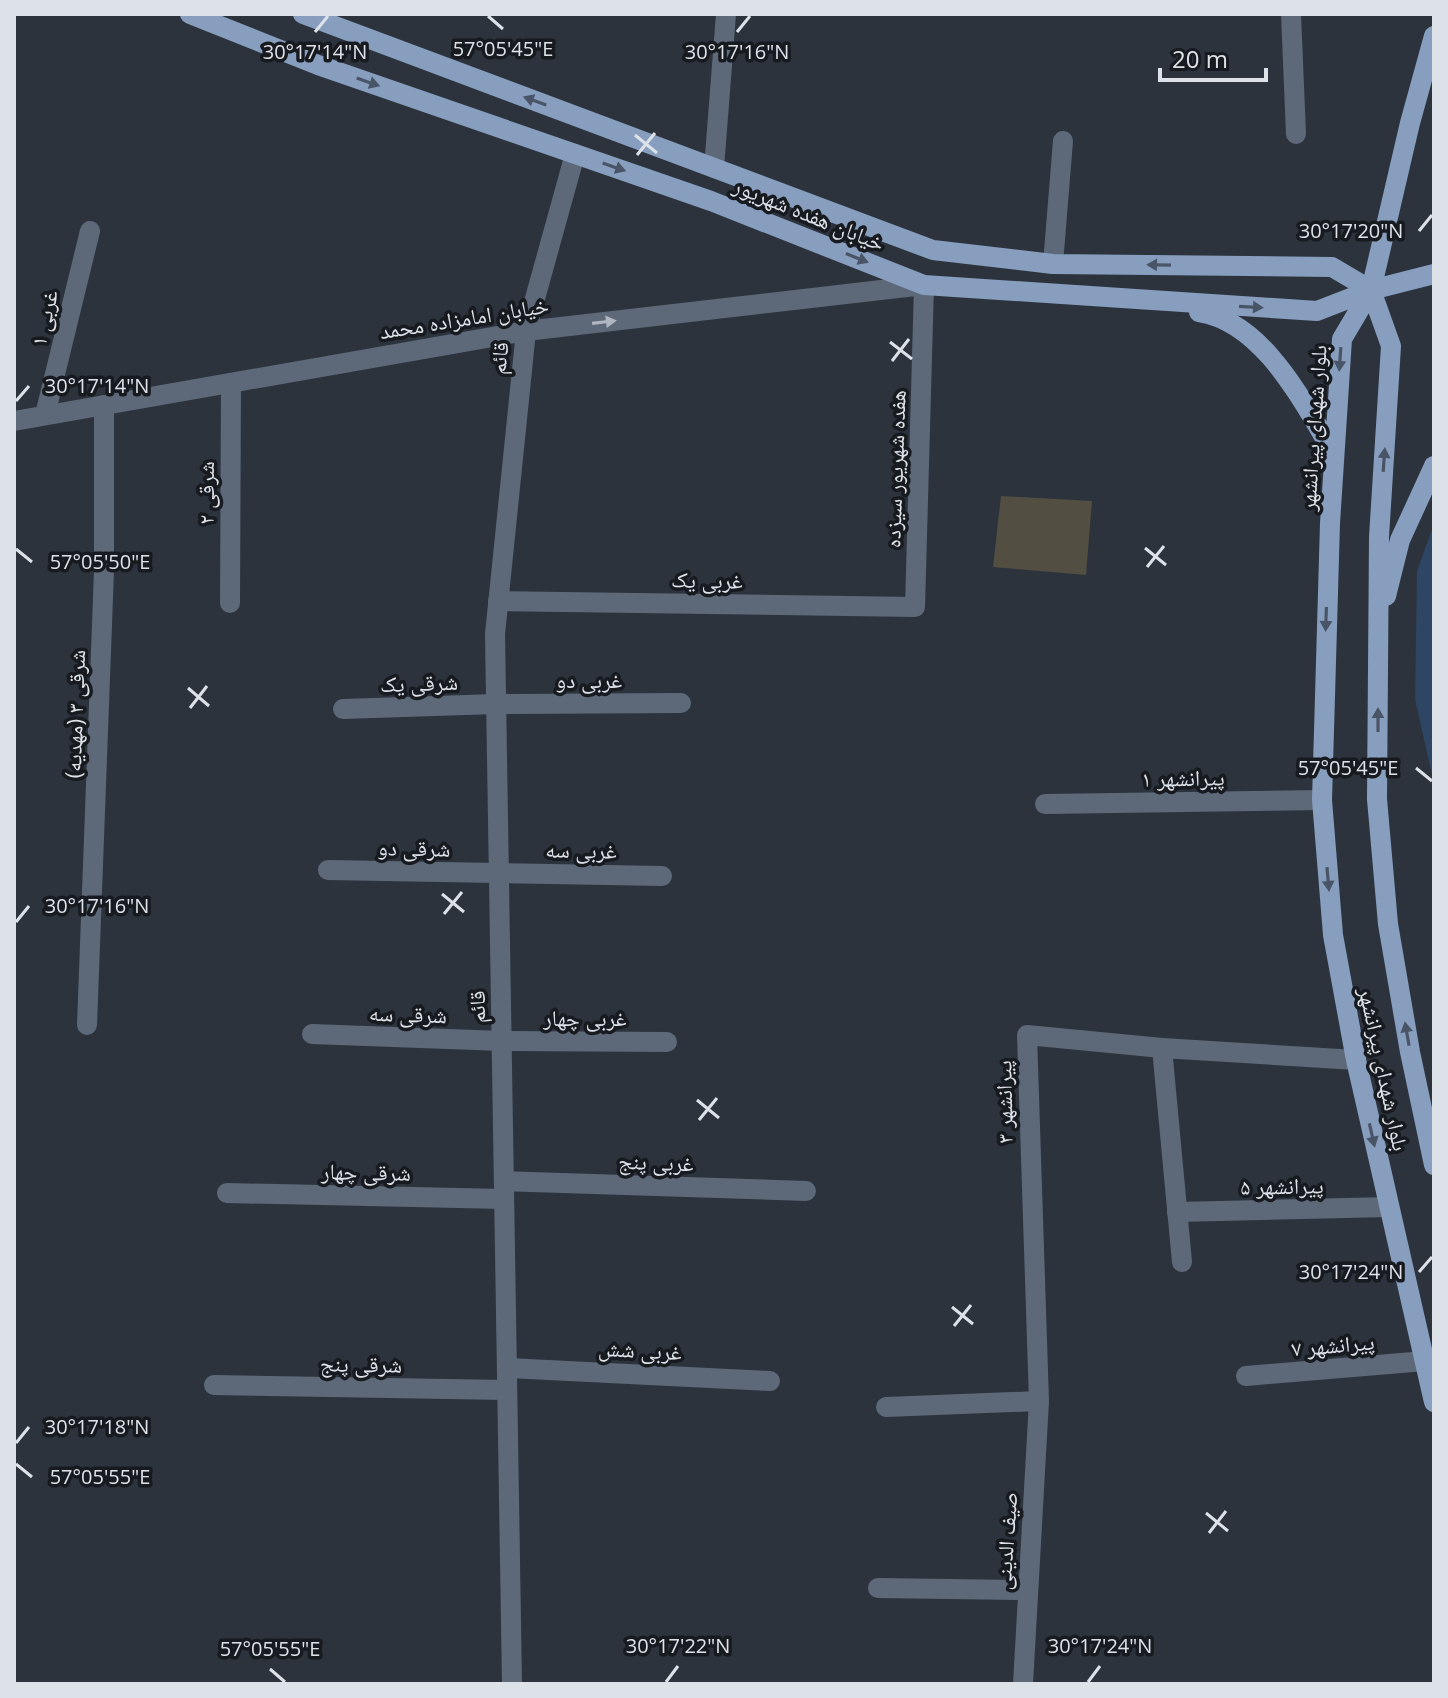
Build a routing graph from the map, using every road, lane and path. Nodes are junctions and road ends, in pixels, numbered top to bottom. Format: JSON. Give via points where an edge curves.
{"nodes":[{"id":1,"x":190,"y":14,"type":"edge"},
{"id":2,"x":303,"y":14,"type":"edge"},
{"id":3,"x":726,"y":14,"type":"edge"},
{"id":4,"x":1291,"y":14,"type":"edge"},
{"id":5,"x":329,"y":19,"type":"edge"},
{"id":6,"x":1434,"y":36,"type":"edge"},
{"id":7,"x":1296,"y":134,"type":"dead end"},
{"id":8,"x":1063,"y":141,"type":"dead end"},
{"id":9,"x":575,"y":154,"type":"junction"},
{"id":10,"x":714,"y":168,"type":"junction"},
{"id":11,"x":90,"y":231,"type":"dead end"},
{"id":12,"x":1053,"y":264,"type":"junction"},
{"id":13,"x":1434,"y":274,"type":"edge"},
{"id":14,"x":924,"y":285,"type":"junction"},
{"id":15,"x":1371,"y":290,"type":"junction"},
{"id":16,"x":1116,"y":299,"type":"junction"},
{"id":17,"x":526,"y":331,"type":"junction"},
{"id":18,"x":231,"y":383,"type":"junction"},
{"id":19,"x":104,"y":405,"type":"junction"},
{"id":20,"x":45,"y":415,"type":"junction"},
{"id":21,"x":14,"y":421,"type":"edge"},
{"id":22,"x":1334,"y":453,"type":"junction"},
{"id":23,"x":1434,"y":466,"type":"edge"},
{"id":24,"x":498,"y":601,"type":"junction"},
{"id":25,"x":230,"y":603,"type":"dead end"},
{"id":26,"x":915,"y":607,"type":"joint"},
{"id":27,"x":1378,"y":631,"type":"junction"},
{"id":28,"x":681,"y":703,"type":"dead end"},
{"id":29,"x":496,"y":704,"type":"junction"},
{"id":30,"x":343,"y":709,"type":"dead end"},
{"id":31,"x":1322,"y":800,"type":"junction"},
{"id":32,"x":1045,"y":804,"type":"dead end"},
{"id":33,"x":328,"y":870,"type":"dead end"},
{"id":34,"x":499,"y":873,"type":"junction"},
{"id":35,"x":662,"y":876,"type":"dead end"},
{"id":36,"x":87,"y":1025,"type":"dead end"},
{"id":37,"x":312,"y":1034,"type":"dead end"},
{"id":38,"x":502,"y":1041,"type":"junction"},
{"id":39,"x":667,"y":1042,"type":"dead end"},
{"id":40,"x":1162,"y":1048,"type":"junction"},
{"id":41,"x":1356,"y":1060,"type":"junction"},
{"id":42,"x":1434,"y":1165,"type":"edge"},
{"id":43,"x":504,"y":1190,"type":"junction"},
{"id":44,"x":806,"y":1191,"type":"dead end"},
{"id":45,"x":227,"y":1193,"type":"dead end"},
{"id":46,"x":1389,"y":1207,"type":"junction"},
{"id":47,"x":1177,"y":1212,"type":"junction"},
{"id":48,"x":1182,"y":1262,"type":"dead end"},
{"id":49,"x":1425,"y":1361,"type":"junction"},
{"id":50,"x":507,"y":1368,"type":"junction"},
{"id":51,"x":1246,"y":1376,"type":"dead end"},
{"id":52,"x":770,"y":1381,"type":"dead end"},
{"id":53,"x":214,"y":1385,"type":"dead end"},
{"id":54,"x":507,"y":1390,"type":"junction"},
{"id":55,"x":1039,"y":1401,"type":"junction"},
{"id":56,"x":1434,"y":1402,"type":"edge"},
{"id":57,"x":886,"y":1407,"type":"dead end"},
{"id":58,"x":878,"y":1588,"type":"dead end"},
{"id":59,"x":1026,"y":1590,"type":"junction"},
{"id":60,"x":512,"y":1684,"type":"edge"},
{"id":61,"x":1023,"y":1684,"type":"edge"}],
"edges":[{"from":1,"to":9,"type":"main road","name":"خیابان هفده شهریور","one_way":true,"via":[[318,65]]},
{"from":2,"to":5,"type":"main road"},
{"from":3,"to":10,"type":"street"},
{"from":4,"to":7,"type":"street"},
{"from":10,"to":5,"type":"main road","one_way":true},
{"from":6,"to":15,"type":"main road"},
{"from":8,"to":12,"type":"street"},
{"from":9,"to":14,"type":"main road","name":"خیابان هفده شهریور","one_way":true},
{"from":9,"to":17,"type":"street","name":"قائم"},
{"from":10,"to":12,"type":"main road","via":[[933,250]]},
{"from":11,"to":20,"type":"street","name":"غربی ۱"},
{"from":15,"to":12,"type":"main road","one_way":true,"via":[[1332,267]]},
{"from":13,"to":15,"type":"main road","name":"خیابان هفده شهریور"},
{"from":14,"to":16,"type":"main road","name":"خیابان هفده شهریور"},
{"from":17,"to":14,"type":"street","name":"خیابان امامزاده محمد","one_way":true},
{"from":14,"to":26,"type":"street","name":"هفده شهریور سیزده"},
{"from":16,"to":15,"type":"main road","name":"خیابان هفده شهریور","one_way":true,"via":[[1317,311]]},
{"from":15,"to":22,"type":"main road","name":"بلوار شهدای پیرانشهر","one_way":true,"via":[[1342,339]]},
{"from":27,"to":15,"type":"main road","name":"بلوار شهدای پیرانشهر","one_way":true,"via":[[1391,346]]},
{"from":16,"to":22,"type":"main road","via":[[1214,314],[1239,327],[1285,376]]},
{"from":17,"to":18,"type":"street","name":"خیابان امامزاده محمد"},
{"from":17,"to":24,"type":"street","name":"قائم"},
{"from":18,"to":19,"type":"street","name":"خیابان امامزاده محمد"},
{"from":18,"to":25,"type":"street","name":"شرقی ۲"},
{"from":19,"to":20,"type":"street","name":"خیابان امامزاده محمد"},
{"from":19,"to":36,"type":"street","name":"شرقی ۳ (مهدیه)","via":[[104,571]]},
{"from":20,"to":21,"type":"street","name":"خیابان امامزاده محمد"},
{"from":22,"to":31,"type":"main road","name":"بلوار شهدای پیرانشهر","one_way":true},
{"from":23,"to":27,"type":"main road","via":[[1400,540]]},
{"from":24,"to":26,"type":"street","name":"غربی یک"},
{"from":24,"to":29,"type":"street","name":"قائم"},
{"from":42,"to":27,"type":"main road","name":"بلوار شهدای پیرانشهر","one_way":true,"via":[[1388,924],[1377,799]]},
{"from":28,"to":29,"type":"street","name":"غربی دو"},
{"from":29,"to":30,"type":"street","name":"شرقی یک"},
{"from":29,"to":34,"type":"street","name":"قائم"},
{"from":31,"to":32,"type":"street","name":"پیرانشهر ۱"},
{"from":31,"to":41,"type":"main road","name":"بلوار شهدای پیرانشهر","one_way":true,"via":[[1333,935]]},
{"from":33,"to":34,"type":"street","name":"شرقی دو"},
{"from":34,"to":35,"type":"street","name":"غربی سه"},
{"from":34,"to":38,"type":"street","name":"قائم"},
{"from":37,"to":38,"type":"street","name":"شرقی سه"},
{"from":38,"to":39,"type":"street","name":"غربی چهار"},
{"from":38,"to":43,"type":"street","name":"قائم"},
{"from":40,"to":41,"type":"street","name":"پیرانشهر ۳"},
{"from":40,"to":47,"type":"street"},
{"from":40,"to":55,"type":"street","name":"پیرانشهر ۳","via":[[1027,1035]]},
{"from":41,"to":46,"type":"main road","name":"بلوار شهدای پیرانشهر","one_way":true},
{"from":43,"to":44,"type":"street","name":"غربی پنج"},
{"from":43,"to":45,"type":"street","name":"شرقی چهار"},
{"from":43,"to":50,"type":"street","name":"قائم"},
{"from":46,"to":47,"type":"street","name":"پیرانشهر ۵"},
{"from":46,"to":49,"type":"main road","name":"بلوار شهدای پیرانشهر"},
{"from":47,"to":48,"type":"street"},
{"from":49,"to":51,"type":"street","name":"پیرانشهر ۷"},
{"from":49,"to":56,"type":"main road","name":"بلوار شهدای پیرانشهر"},
{"from":50,"to":52,"type":"street","name":"غربی شش"},
{"from":50,"to":54,"type":"street","name":"قائم"},
{"from":53,"to":54,"type":"street","name":"شرقی پنج"},
{"from":54,"to":60,"type":"street","name":"قائم"},
{"from":55,"to":57,"type":"street"},
{"from":55,"to":59,"type":"street","name":"صیف الدینی"},
{"from":58,"to":59,"type":"street"},
{"from":59,"to":61,"type":"street","name":"صیف الدینی"}]}
